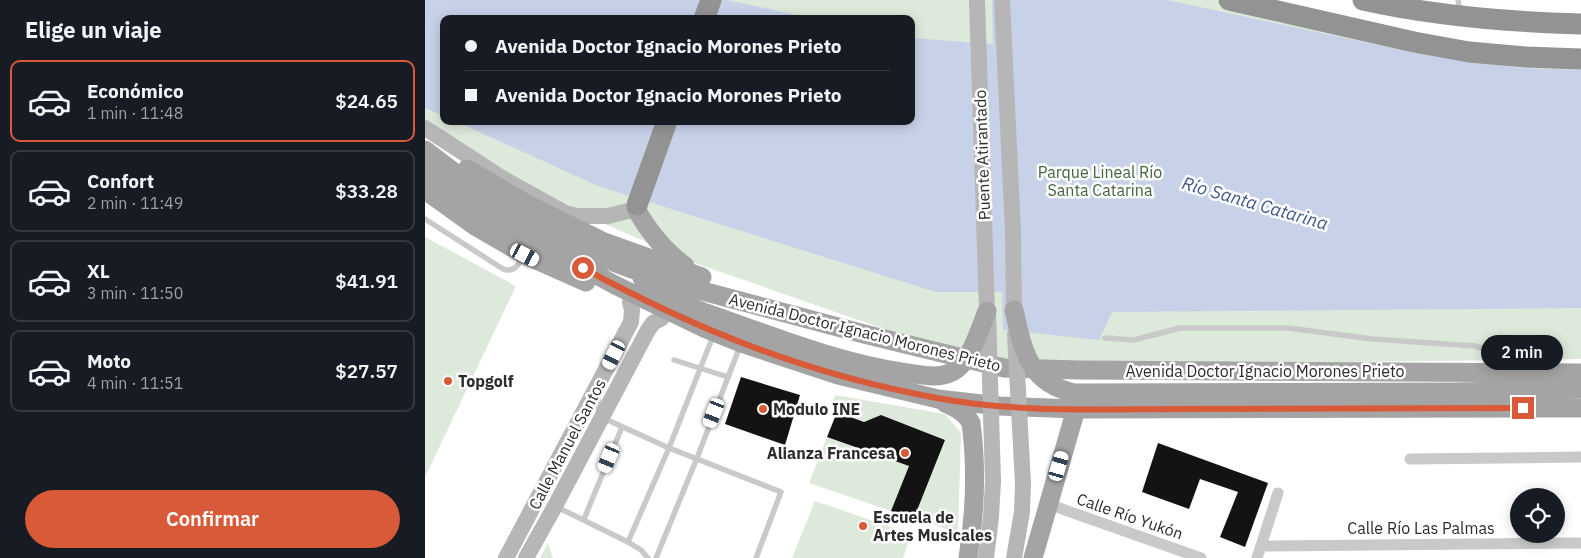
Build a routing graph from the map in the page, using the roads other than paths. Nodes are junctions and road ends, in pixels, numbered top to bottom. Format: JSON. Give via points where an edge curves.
{"nodes":[{"id":1,"x":711,"y":0,"type":"edge"},
{"id":2,"x":977,"y":0,"type":"edge"},
{"id":3,"x":1002,"y":0,"type":"edge"},
{"id":4,"x":1229,"y":0,"type":"edge"},
{"id":5,"x":1363,"y":0,"type":"edge"},
{"id":6,"x":1390,"y":3,"type":"edge"},
{"id":7,"x":1267,"y":5,"type":"edge"},
{"id":8,"x":1459,"y":8,"type":"edge"},
{"id":9,"x":705,"y":15,"type":"edge"},
{"id":10,"x":1581,"y":24,"type":"edge"},
{"id":11,"x":1581,"y":59,"type":"edge"},
{"id":12,"x":666,"y":125,"type":"edge"},
{"id":13,"x":425,"y":128,"type":"edge"},
{"id":14,"x":425,"y":140,"type":"edge"},
{"id":15,"x":425,"y":150,"type":"edge"},
{"id":16,"x":429,"y":179,"type":"edge"},
{"id":17,"x":636,"y":207,"type":"junction"},
{"id":18,"x":425,"y":219,"type":"edge"},
{"id":19,"x":525,"y":255,"type":"junction"},
{"id":20,"x":632,"y":269,"type":"junction"},
{"id":21,"x":702,"y":277,"type":"junction"},
{"id":22,"x":630,"y":302,"type":"junction"},
{"id":23,"x":1014,"y":310,"type":"junction"},
{"id":24,"x":987,"y":311,"type":"junction"},
{"id":25,"x":788,"y":314,"type":"junction"},
{"id":26,"x":662,"y":318,"type":"junction"},
{"id":27,"x":709,"y":325,"type":"junction"},
{"id":28,"x":1105,"y":338,"type":"dead end"},
{"id":29,"x":741,"y":343,"type":"junction"},
{"id":30,"x":673,"y":360,"type":"dead end"},
{"id":31,"x":701,"y":369,"type":"junction"},
{"id":32,"x":1559,"y":373,"type":"junction"},
{"id":33,"x":1581,"y":373,"type":"edge"},
{"id":34,"x":728,"y":377,"type":"junction"},
{"id":35,"x":597,"y":388,"type":"junction"},
{"id":36,"x":1581,"y":389,"type":"edge"},
{"id":37,"x":613,"y":396,"type":"junction"},
{"id":38,"x":937,"y":399,"type":"junction"},
{"id":39,"x":1581,"y":408,"type":"edge"},
{"id":40,"x":1077,"y":409,"type":"junction"},
{"id":41,"x":601,"y":417,"type":"junction"},
{"id":42,"x":622,"y":427,"type":"junction"},
{"id":43,"x":669,"y":448,"type":"junction"},
{"id":44,"x":1581,"y":457,"type":"edge"},
{"id":45,"x":697,"y":458,"type":"junction"},
{"id":46,"x":1410,"y":459,"type":"dead end"},
{"id":47,"x":1279,"y":493,"type":"dead end"},
{"id":48,"x":1048,"y":504,"type":"junction"},
{"id":49,"x":555,"y":506,"type":"junction"},
{"id":50,"x":584,"y":519,"type":"junction"},
{"id":51,"x":628,"y":542,"type":"junction"},
{"id":52,"x":1581,"y":543,"type":"edge"},
{"id":53,"x":1261,"y":546,"type":"junction"},
{"id":54,"x":506,"y":558,"type":"edge"},
{"id":55,"x":525,"y":558,"type":"edge"},
{"id":56,"x":648,"y":558,"type":"edge"},
{"id":57,"x":657,"y":558,"type":"edge"},
{"id":58,"x":756,"y":558,"type":"edge"},
{"id":59,"x":968,"y":558,"type":"edge"},
{"id":60,"x":985,"y":558,"type":"edge"},
{"id":61,"x":1014,"y":558,"type":"edge"},
{"id":62,"x":1033,"y":558,"type":"edge"},
{"id":63,"x":1201,"y":558,"type":"edge"},
{"id":64,"x":1257,"y":558,"type":"edge"}],
"edges":[{"from":1,"to":9,"type":"highway"},
{"from":2,"to":24,"type":"main road","name":"Puente Atirantado"},
{"from":3,"to":23,"type":"main road","name":"Puente Atirantado"},
{"from":4,"to":7,"type":"highway"},
{"from":5,"to":6,"type":"highway"},
{"from":6,"to":8,"type":"highway","via":[[1435,10]]},
{"from":7,"to":11,"type":"highway","via":[[1414,42],[1469,52]]},
{"from":8,"to":10,"type":"highway","via":[[1530,23]]},
{"from":12,"to":17,"type":"highway"},
{"from":13,"to":17,"type":"main road","via":[[502,178],[565,213],[609,216]]},
{"from":14,"to":21,"type":"main road","via":[[455,162],[527,204],[595,238]]},
{"from":15,"to":20,"type":"main road","name":"Avenida Doctor Ignacio Morones Prieto","via":[[500,207],[589,253]]},
{"from":16,"to":19,"type":"main road","via":[[475,226]]},
{"from":16,"to":27,"type":"main road","via":[[490,217],[615,285]]},
{"from":17,"to":21,"type":"main road","via":[[647,229],[671,256]]},
{"from":18,"to":19,"type":"lane","via":[[503,269],[511,271]]},
{"from":19,"to":22,"type":"main road"},
{"from":20,"to":25,"type":"main road","name":"Avenida Doctor Ignacio Morones Prieto"},
{"from":20,"to":27,"type":"main road"},
{"from":21,"to":25,"type":"main road"},
{"from":22,"to":26,"type":"main road"},
{"from":22,"to":35,"type":"main road","name":"Calle Manuel Santos","via":[[631,322]]},
{"from":23,"to":36,"type":"main road","bridge":true,"via":[[1034,371],[1052,386],[1075,393]]},
{"from":23,"to":61,"type":"main road","name":"Puente Atirantado","bridge":true,"via":[[1023,484]]},
{"from":24,"to":27,"type":"main road","bridge":true,"via":[[965,361],[953,372],[931,376],[891,371]]},
{"from":24,"to":60,"type":"main road","name":"Puente Atirantado","bridge":true,"via":[[993,481]]},
{"from":25,"to":32,"type":"main road","name":"Avenida Doctor Ignacio Morones Prieto","via":[[1004,368]]},
{"from":26,"to":27,"type":"main road","via":[[681,324]]},
{"from":26,"to":37,"type":"main road","name":"Calle Manuel Santos","via":[[648,330]]},
{"from":27,"to":29,"type":"main road"},
{"from":27,"to":31,"type":"lane"},
{"from":28,"to":32,"type":"lane","via":[[1134,340],[1180,328],[1288,328],[1373,339],[1475,346]]},
{"from":29,"to":34,"type":"lane"},
{"from":29,"to":38,"type":"main road","via":[[838,375]]},
{"from":30,"to":31,"type":"lane"},
{"from":31,"to":34,"type":"lane"},
{"from":31,"to":43,"type":"lane"},
{"from":32,"to":33,"type":"main road","name":"Avenida Doctor Ignacio Morones Prieto"},
{"from":34,"to":45,"type":"lane"},
{"from":35,"to":37,"type":"street"},
{"from":35,"to":41,"type":"lane"},
{"from":35,"to":54,"type":"main road","name":"Calle Manuel Santos"},
{"from":37,"to":41,"type":"main road","name":"Calle Manuel Santos"},
{"from":38,"to":40,"type":"main road","via":[[999,406]]},
{"from":38,"to":59,"type":"main road","via":[[961,411],[971,423],[975,486]]},
{"from":39,"to":40,"type":"main road"},
{"from":40,"to":48,"type":"main road"},
{"from":41,"to":42,"type":"lane"},
{"from":41,"to":49,"type":"main road","name":"Calle Manuel Santos"},
{"from":42,"to":43,"type":"lane"},
{"from":42,"to":50,"type":"lane"},
{"from":43,"to":45,"type":"lane"},
{"from":43,"to":51,"type":"lane"},
{"from":44,"to":46,"type":"street"},
{"from":45,"to":57,"type":"lane"},
{"from":45,"to":58,"type":"lane","via":[[781,492]]},
{"from":47,"to":53,"type":"street"},
{"from":48,"to":62,"type":"main road"},
{"from":48,"to":63,"type":"street","name":"Calle Río Yukón"},
{"from":49,"to":50,"type":"lane"},
{"from":49,"to":55,"type":"main road","name":"Calle Manuel Santos"},
{"from":50,"to":51,"type":"lane"},
{"from":51,"to":56,"type":"lane"},
{"from":52,"to":53,"type":"street","name":"Calle Río Las Palmas"},
{"from":53,"to":64,"type":"street"}]}
